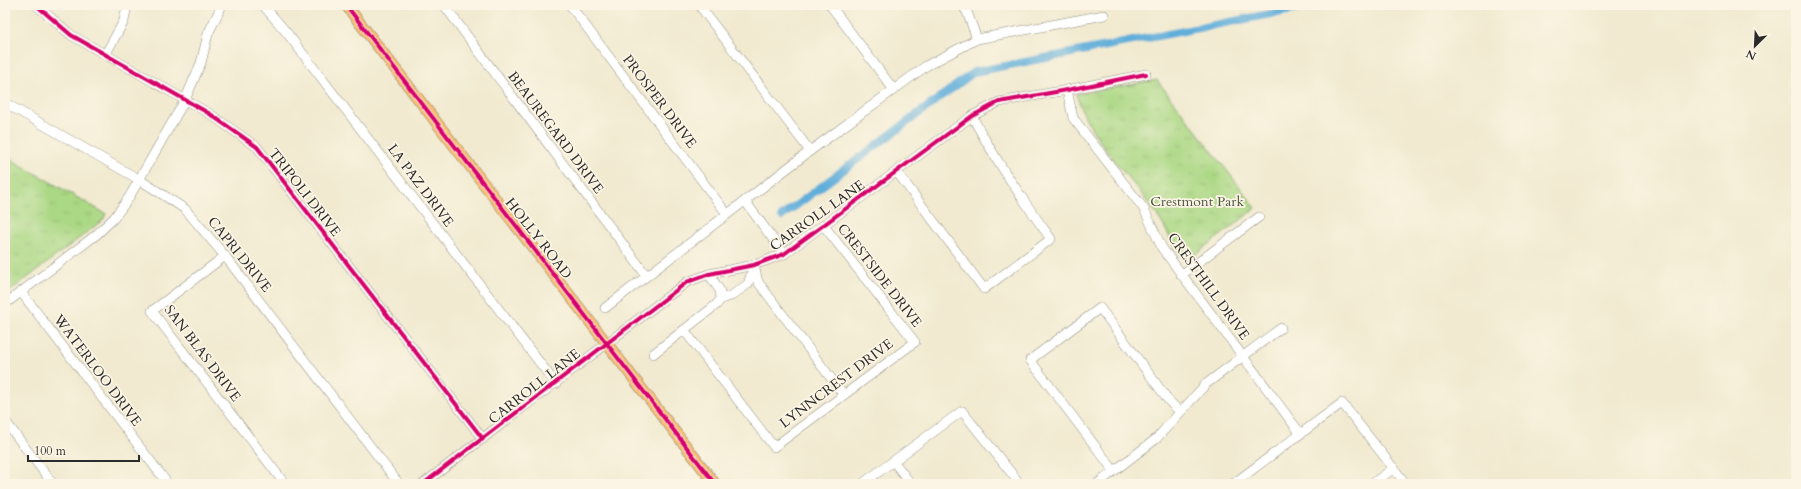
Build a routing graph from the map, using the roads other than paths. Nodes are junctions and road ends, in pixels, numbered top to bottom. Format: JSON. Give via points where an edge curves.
{"nodes":[{"id":1,"x":36,"y":5,"type":"edge"},
{"id":2,"x":127,"y":5,"type":"edge"},
{"id":3,"x":222,"y":5,"type":"edge"},
{"id":4,"x":263,"y":5,"type":"edge"},
{"id":5,"x":346,"y":5,"type":"edge"},
{"id":6,"x":444,"y":5,"type":"edge"},
{"id":7,"x":570,"y":5,"type":"edge"},
{"id":8,"x":699,"y":5,"type":"edge"},
{"id":9,"x":830,"y":5,"type":"edge"},
{"id":10,"x":962,"y":5,"type":"edge"},
{"id":11,"x":1104,"y":15,"type":"dead end"},
{"id":12,"x":977,"y":39,"type":"junction"},
{"id":13,"x":105,"y":55,"type":"junction"},
{"id":14,"x":1146,"y":74,"type":"dead end"},
{"id":15,"x":894,"y":90,"type":"junction"},
{"id":16,"x":1067,"y":90,"type":"junction"},
{"id":17,"x":185,"y":100,"type":"junction"},
{"id":18,"x":5,"y":103,"type":"edge"},
{"id":19,"x":972,"y":116,"type":"junction"},
{"id":20,"x":810,"y":150,"type":"junction"},
{"id":21,"x":897,"y":172,"type":"junction"},
{"id":22,"x":140,"y":180,"type":"junction"},
{"id":23,"x":745,"y":201,"type":"junction"},
{"id":24,"x":727,"y":214,"type":"junction"},
{"id":25,"x":1260,"y":216,"type":"dead end"},
{"id":26,"x":824,"y":226,"type":"junction"},
{"id":27,"x":784,"y":254,"type":"junction"},
{"id":28,"x":225,"y":256,"type":"junction"},
{"id":29,"x":754,"y":265,"type":"junction"},
{"id":30,"x":709,"y":274,"type":"junction"},
{"id":31,"x":646,"y":275,"type":"junction"},
{"id":32,"x":1181,"y":275,"type":"junction"},
{"id":33,"x":21,"y":292,"type":"junction"},
{"id":34,"x":721,"y":299,"type":"junction"},
{"id":35,"x":5,"y":304,"type":"edge"},
{"id":36,"x":605,"y":308,"type":"dead end"},
{"id":37,"x":1281,"y":328,"type":"dead end"},
{"id":38,"x":684,"y":330,"type":"junction"},
{"id":39,"x":915,"y":342,"type":"joint"},
{"id":40,"x":606,"y":344,"type":"junction"},
{"id":41,"x":653,"y":354,"type":"dead end"},
{"id":42,"x":1243,"y":356,"type":"junction"},
{"id":43,"x":556,"y":384,"type":"junction"},
{"id":44,"x":843,"y":394,"type":"junction"},
{"id":45,"x":1180,"y":412,"type":"junction"},
{"id":46,"x":5,"y":421,"type":"edge"},
{"id":47,"x":1300,"y":433,"type":"junction"},
{"id":48,"x":483,"y":440,"type":"junction"},
{"id":49,"x":894,"y":462,"type":"junction"},
{"id":50,"x":1394,"y":468,"type":"junction"},
{"id":51,"x":1114,"y":471,"type":"junction"},
{"id":52,"x":48,"y":482,"type":"edge"},
{"id":53,"x":168,"y":484,"type":"edge"},
{"id":54,"x":285,"y":484,"type":"edge"},
{"id":55,"x":399,"y":484,"type":"edge"},
{"id":56,"x":423,"y":484,"type":"edge"},
{"id":57,"x":715,"y":484,"type":"edge"},
{"id":58,"x":862,"y":484,"type":"edge"},
{"id":59,"x":912,"y":484,"type":"edge"},
{"id":60,"x":1020,"y":484,"type":"edge"},
{"id":61,"x":1097,"y":484,"type":"edge"},
{"id":62,"x":1233,"y":484,"type":"edge"},
{"id":63,"x":1372,"y":484,"type":"edge"},
{"id":64,"x":1406,"y":484,"type":"edge"}],
"edges":[{"from":1,"to":13,"type":"street","name":"TRIPOLI DRIVE","via":[[71,35]]},
{"from":2,"to":13,"type":"street","via":[[124,21]]},
{"from":3,"to":17,"type":"street","via":[[208,34],[201,63]]},
{"from":4,"to":43,"type":"street","name":"LA PAZ DRIVE"},
{"from":5,"to":40,"type":"main road","name":"HOLLY ROAD"},
{"from":6,"to":31,"type":"street","name":"BEAUREGARD DRIVE"},
{"from":7,"to":24,"type":"street","name":"PROSPER DRIVE"},
{"from":8,"to":20,"type":"street"},
{"from":9,"to":15,"type":"street"},
{"from":10,"to":12,"type":"street"},
{"from":11,"to":12,"type":"street"},
{"from":12,"to":15,"type":"street","via":[[926,66]]},
{"from":13,"to":17,"type":"street","name":"TRIPOLI DRIVE"},
{"from":14,"to":16,"type":"street","name":"CARROLL LANE"},
{"from":15,"to":20,"type":"street"},
{"from":16,"to":19,"type":"street","name":"CARROLL LANE","via":[[998,102]]},
{"from":16,"to":32,"type":"street","name":"CRESTHILL DRIVE","via":[[1073,118],[1144,209],[1162,248]]},
{"from":17,"to":22,"type":"street"},
{"from":17,"to":48,"type":"street","name":"TRIPOLI DRIVE","via":[[257,147]]},
{"from":18,"to":22,"type":"street","name":"CAPRI DRIVE"},
{"from":19,"to":21,"type":"street","name":"CARROLL LANE"},
{"from":19,"to":21,"type":"street","via":[[988,148],[1051,239],[984,289]]},
{"from":20,"to":23,"type":"street"},
{"from":21,"to":26,"type":"street","name":"CARROLL LANE"},
{"from":22,"to":28,"type":"street","name":"CAPRI DRIVE","via":[[185,209]]},
{"from":22,"to":33,"type":"street","via":[[114,218],[101,231]]},
{"from":23,"to":24,"type":"street"},
{"from":23,"to":27,"type":"street"},
{"from":24,"to":31,"type":"street"},
{"from":25,"to":32,"type":"street"},
{"from":26,"to":27,"type":"street","name":"CARROLL LANE"},
{"from":26,"to":39,"type":"street","name":"CRESTSIDE DRIVE"},
{"from":27,"to":29,"type":"street","name":"CARROLL LANE"},
{"from":28,"to":54,"type":"street","name":"SAN BLAS DRIVE","via":[[152,311]]},
{"from":28,"to":55,"type":"street","name":"CAPRI DRIVE"},
{"from":29,"to":30,"type":"street","name":"CARROLL LANE"},
{"from":29,"to":34,"type":"street","via":[[748,284],[731,296]]},
{"from":29,"to":44,"type":"street","via":[[758,282]]},
{"from":30,"to":34,"type":"street","via":[[720,291]]},
{"from":30,"to":40,"type":"street","name":"CARROLL LANE","via":[[687,282]]},
{"from":31,"to":36,"type":"street"},
{"from":32,"to":42,"type":"street","name":"CRESTHILL DRIVE"},
{"from":33,"to":35,"type":"street"},
{"from":33,"to":53,"type":"street","name":"WATERLOO DRIVE"},
{"from":34,"to":38,"type":"street","via":[[716,306]]},
{"from":37,"to":42,"type":"street"},
{"from":38,"to":41,"type":"street"},
{"from":38,"to":44,"type":"street","name":"LYNNCREST DRIVE","via":[[774,447]]},
{"from":39,"to":44,"type":"street","name":"LYNNCREST DRIVE"},
{"from":40,"to":43,"type":"street","name":"CARROLL LANE"},
{"from":40,"to":57,"type":"main road","name":"HOLLY ROAD"},
{"from":42,"to":45,"type":"street","via":[[1206,384]]},
{"from":42,"to":47,"type":"street","name":"CRESTHILL DRIVE"},
{"from":43,"to":48,"type":"street","name":"CARROLL LANE"},
{"from":45,"to":51,"type":"street","via":[[1156,439]]},
{"from":45,"to":51,"type":"street","via":[[1169,401],[1100,308],[1030,360]]},
{"from":46,"to":52,"type":"street"},
{"from":47,"to":50,"type":"street","via":[[1342,403]]},
{"from":47,"to":62,"type":"street"},
{"from":48,"to":56,"type":"street","name":"CARROLL LANE"},
{"from":49,"to":58,"type":"street"},
{"from":49,"to":59,"type":"street"},
{"from":49,"to":60,"type":"street","via":[[962,411]]},
{"from":50,"to":63,"type":"street"},
{"from":50,"to":64,"type":"street"},
{"from":51,"to":61,"type":"street"}]}
